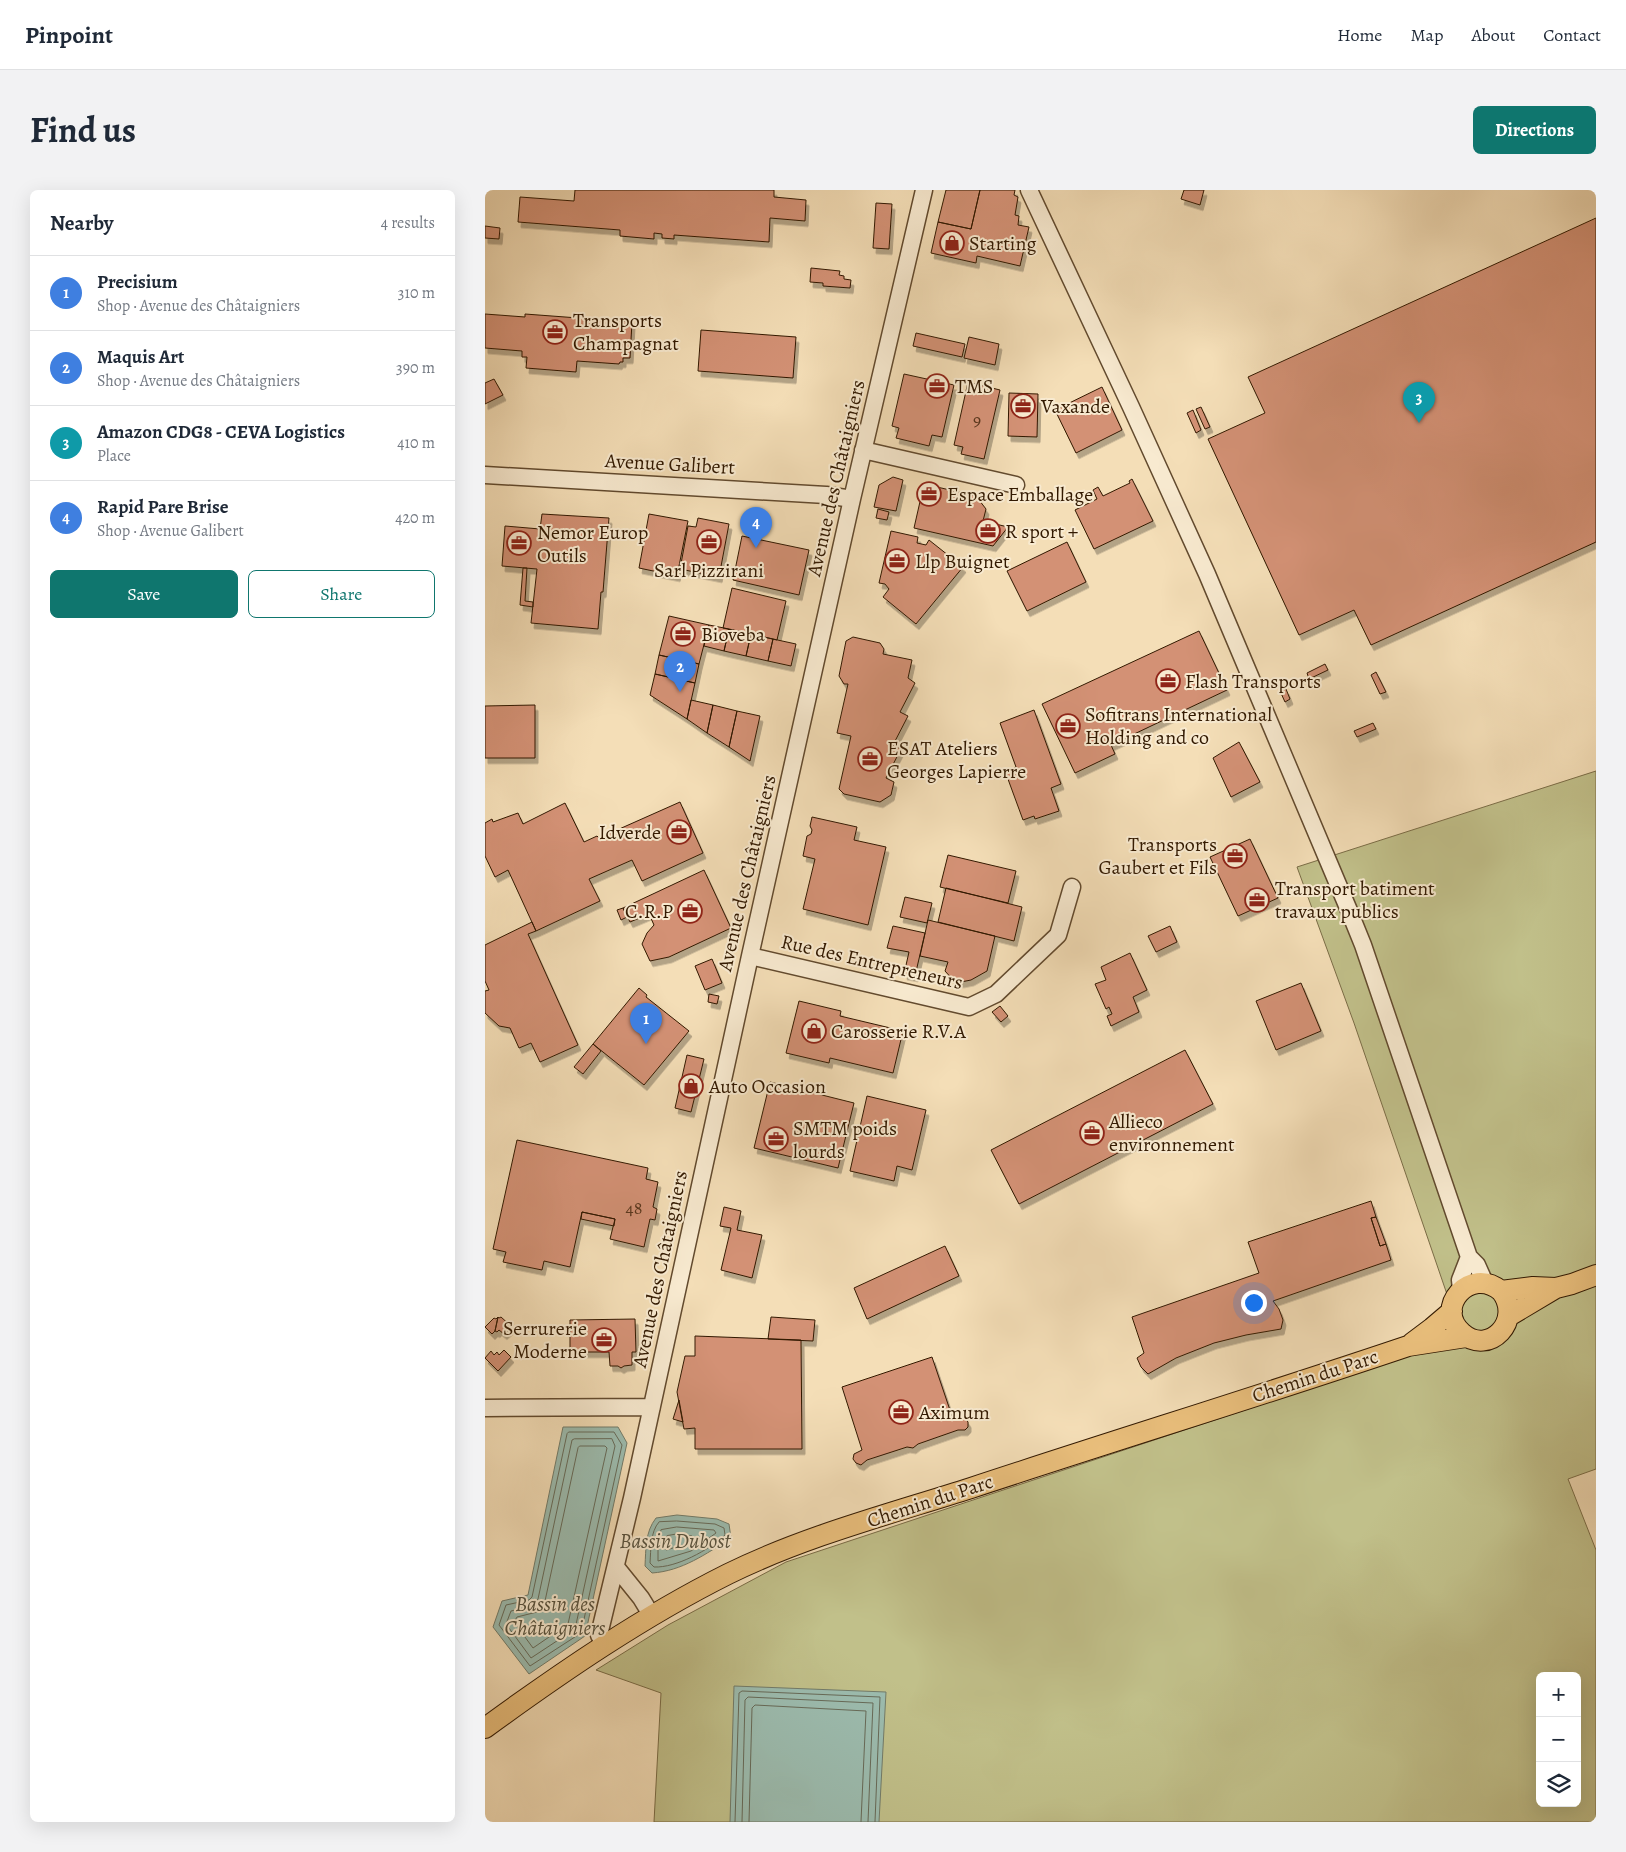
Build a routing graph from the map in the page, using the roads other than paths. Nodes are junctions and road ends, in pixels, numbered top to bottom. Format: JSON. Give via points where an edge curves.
{"nodes":[{"id":1,"x":924,"y":190,"type":"edge"},
{"id":2,"x":1029,"y":190,"type":"edge"},
{"id":3,"x":863,"y":450,"type":"junction"},
{"id":4,"x":485,"y":475,"type":"edge"},
{"id":5,"x":1016,"y":485,"type":"dead end"},
{"id":6,"x":852,"y":499,"type":"junction"},
{"id":7,"x":1072,"y":887,"type":"dead end"},
{"id":8,"x":750,"y":956,"type":"junction"},
{"id":9,"x":1469,"y":1257,"type":"junction"},
{"id":10,"x":1596,"y":1275,"type":"edge"},
{"id":11,"x":1493,"y":1287,"type":"junction"},
{"id":12,"x":1556,"y":1288,"type":"junction"},
{"id":13,"x":1461,"y":1290,"type":"junction"},
{"id":14,"x":1451,"y":1311,"type":"junction"},
{"id":15,"x":1509,"y":1316,"type":"junction"},
{"id":16,"x":1466,"y":1337,"type":"junction"},
{"id":17,"x":1408,"y":1346,"type":"junction"},
{"id":18,"x":652,"y":1407,"type":"junction"},
{"id":19,"x":485,"y":1408,"type":"edge"},
{"id":20,"x":616,"y":1566,"type":"junction"},
{"id":21,"x":652,"y":1616,"type":"junction"},
{"id":22,"x":604,"y":1646,"type":"junction"},
{"id":23,"x":485,"y":1728,"type":"edge"}],
"edges":[{"from":1,"to":3,"type":"street","name":"Avenue des Châtaigniers"},
{"from":2,"to":9,"type":"street","via":[[1207,574],[1348,908]]},
{"from":3,"to":5,"type":"street"},
{"from":3,"to":6,"type":"street","name":"Avenue des Châtaigniers"},
{"from":4,"to":6,"type":"street","name":"Avenue Galibert"},
{"from":6,"to":8,"type":"street","name":"Avenue des Châtaigniers"},
{"from":7,"to":8,"type":"street","name":"Rue des Entrepreneurs","via":[[1058,935],[996,994],[969,1007]]},
{"from":8,"to":18,"type":"street","name":"Avenue des Châtaigniers"},
{"from":9,"to":11,"type":"street"},
{"from":9,"to":13,"type":"street","via":[[1460,1280]]},
{"from":10,"to":12,"type":"main road"},
{"from":11,"to":12,"type":"main road"},
{"from":11,"to":13,"type":"main road","via":[[1468,1285]]},
{"from":11,"to":15,"type":"main road","via":[[1508,1302]]},
{"from":12,"to":15,"type":"main road"},
{"from":13,"to":14,"type":"main road"},
{"from":14,"to":16,"type":"main road","via":[[1454,1323]]},
{"from":14,"to":17,"type":"main road"},
{"from":15,"to":16,"type":"main road","via":[[1502,1331],[1493,1338]]},
{"from":16,"to":17,"type":"main road"},
{"from":17,"to":21,"type":"main road","name":"Chemin du Parc","via":[[794,1546],[729,1574]]},
{"from":18,"to":19,"type":"street"},
{"from":18,"to":20,"type":"street","name":"Avenue des Châtaigniers"},
{"from":20,"to":21,"type":"street"},
{"from":20,"to":22,"type":"street","name":"Avenue des Châtaigniers","via":[[599,1635]]},
{"from":21,"to":22,"type":"main road","name":"Chemin du Parc"},
{"from":22,"to":23,"type":"main road","name":"Chemin du Parc"}]}
